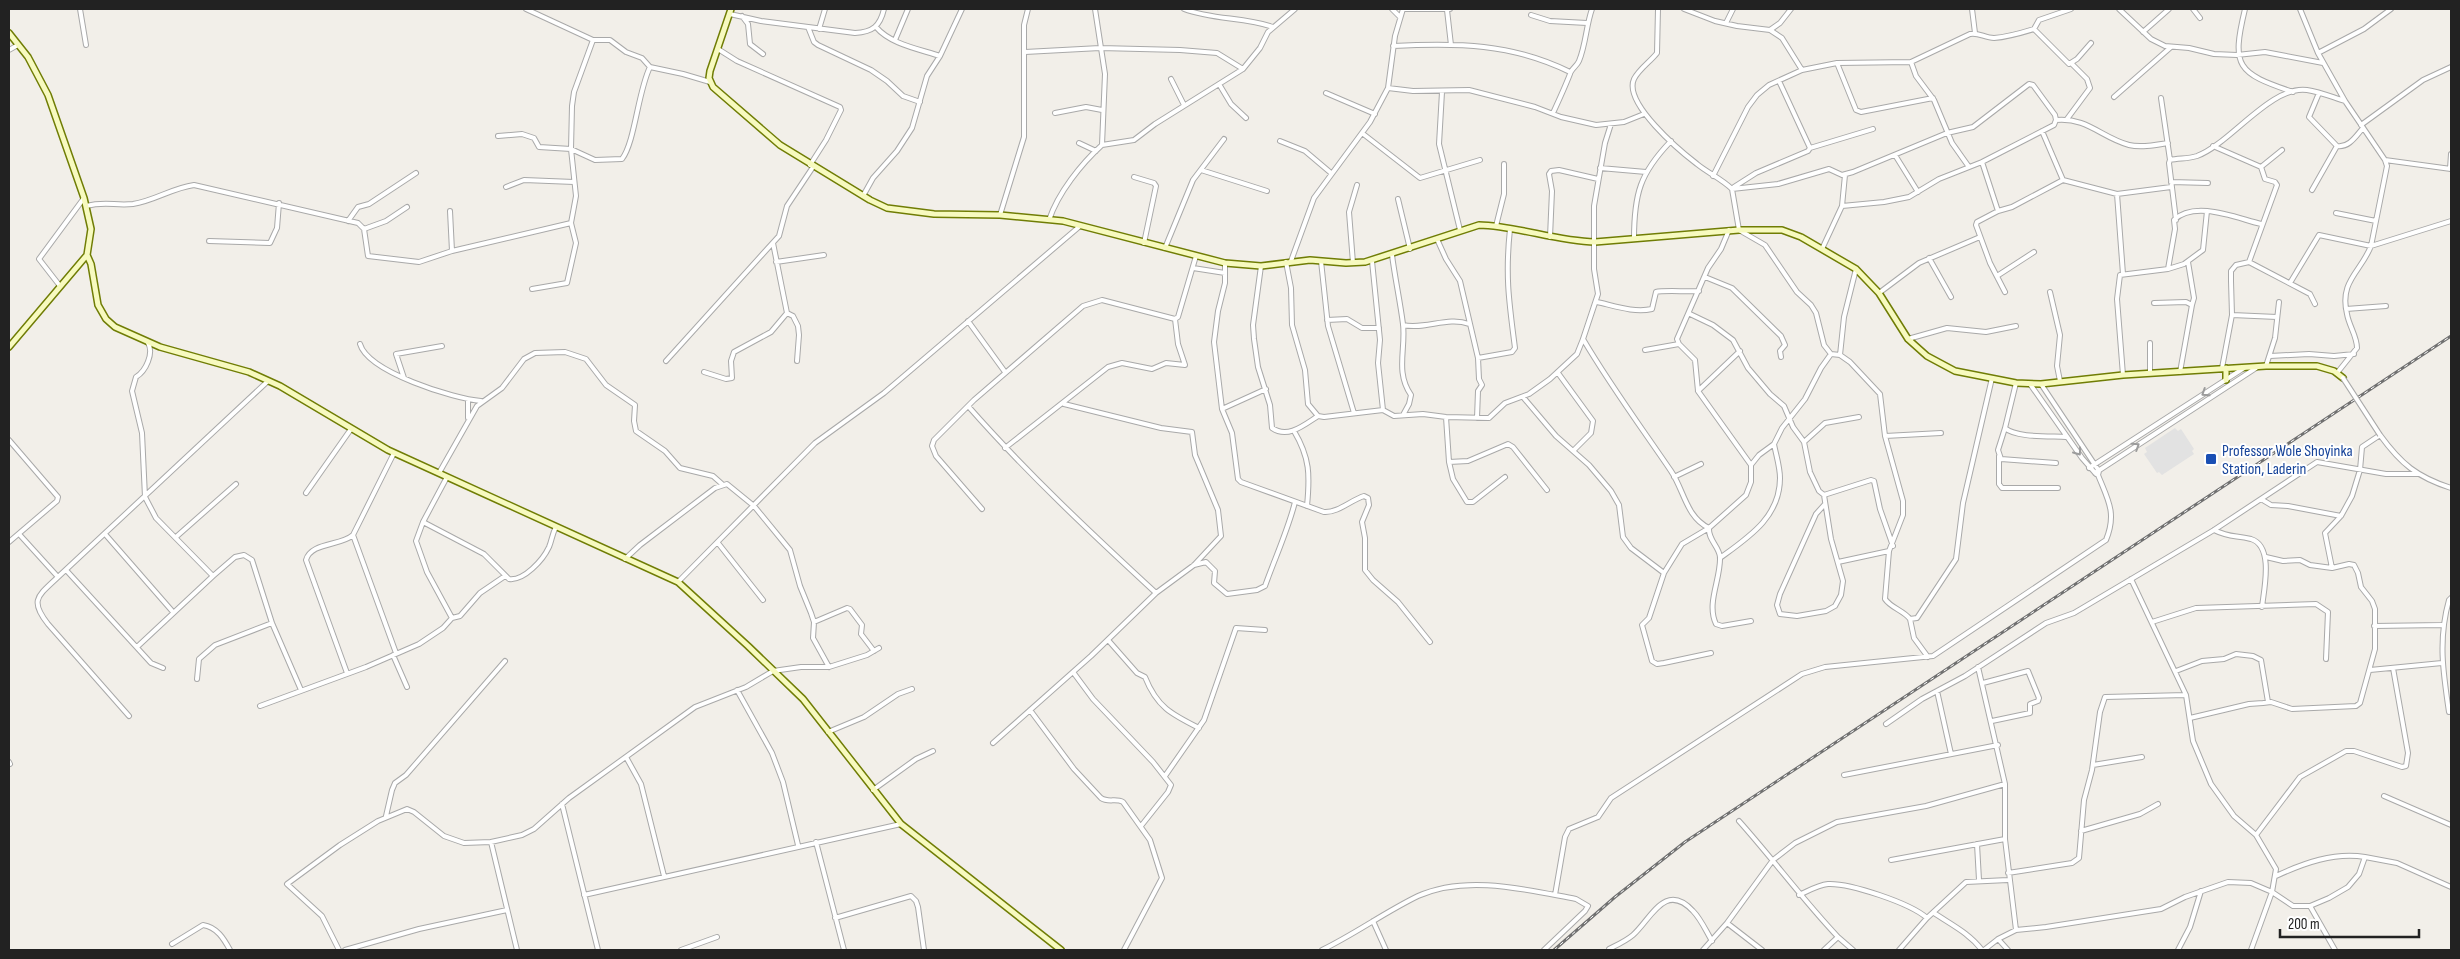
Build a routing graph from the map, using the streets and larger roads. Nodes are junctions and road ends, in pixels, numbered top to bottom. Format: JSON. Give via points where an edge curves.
{"nodes":[{"id":1,"x":80,"y":9,"type":"edge"},
{"id":2,"x":526,"y":9,"type":"edge"},
{"id":3,"x":825,"y":9,"type":"edge"},
{"id":4,"x":884,"y":9,"type":"edge"},
{"id":5,"x":908,"y":9,"type":"edge"},
{"id":6,"x":962,"y":9,"type":"edge"},
{"id":7,"x":1028,"y":9,"type":"edge"},
{"id":8,"x":1095,"y":9,"type":"edge"},
{"id":9,"x":1184,"y":9,"type":"edge"},
{"id":10,"x":1295,"y":9,"type":"edge"},
{"id":11,"x":1392,"y":9,"type":"edge"},
{"id":12,"x":1403,"y":9,"type":"edge"},
{"id":13,"x":1448,"y":9,"type":"edge"},
{"id":14,"x":1592,"y":9,"type":"edge"},
{"id":15,"x":1658,"y":9,"type":"edge"},
{"id":16,"x":1684,"y":9,"type":"edge"},
{"id":17,"x":1733,"y":9,"type":"edge"},
{"id":18,"x":1791,"y":9,"type":"edge"},
{"id":19,"x":1972,"y":9,"type":"edge"},
{"id":20,"x":2051,"y":9,"type":"edge"},
{"id":21,"x":2071,"y":9,"type":"edge"},
{"id":22,"x":2119,"y":9,"type":"edge"},
{"id":23,"x":2169,"y":9,"type":"edge"},
{"id":24,"x":2193,"y":9,"type":"edge"},
{"id":25,"x":2245,"y":9,"type":"edge"},
{"id":26,"x":2300,"y":9,"type":"edge"},
{"id":27,"x":2391,"y":9,"type":"edge"},
{"id":28,"x":533,"y":10,"type":"edge"},
{"id":29,"x":730,"y":11,"type":"edge"},
{"id":30,"x":2054,"y":14,"type":"junction"},
{"id":31,"x":1531,"y":15,"type":"dead end"},
{"id":32,"x":742,"y":16,"type":"junction"},
{"id":33,"x":1400,"y":17,"type":"junction"},
{"id":34,"x":2200,"y":18,"type":"dead end"},
{"id":35,"x":1587,"y":23,"type":"junction"},
{"id":36,"x":1726,"y":23,"type":"junction"},
{"id":37,"x":808,"y":27,"type":"junction"},
{"id":38,"x":876,"y":27,"type":"junction"},
{"id":39,"x":1273,"y":27,"type":"junction"},
{"id":40,"x":819,"y":29,"type":"junction"},
{"id":41,"x":2034,"y":29,"type":"junction"},
{"id":42,"x":1770,"y":30,"type":"junction"},
{"id":43,"x":2143,"y":32,"type":"junction"},
{"id":44,"x":9,"y":33,"type":"edge"},
{"id":45,"x":1976,"y":33,"type":"junction"},
{"id":46,"x":592,"y":40,"type":"junction"},
{"id":47,"x":895,"y":40,"type":"junction"},
{"id":48,"x":2091,"y":43,"type":"dead end"},
{"id":49,"x":18,"y":45,"type":"junction"},
{"id":50,"x":86,"y":45,"type":"dead end"},
{"id":51,"x":1451,"y":45,"type":"junction"},
{"id":52,"x":1393,"y":46,"type":"junction"},
{"id":53,"x":1100,"y":48,"type":"junction"},
{"id":54,"x":2171,"y":48,"type":"junction"},
{"id":55,"x":718,"y":49,"type":"junction"},
{"id":56,"x":9,"y":50,"type":"edge"},
{"id":57,"x":1025,"y":52,"type":"junction"},
{"id":58,"x":2318,"y":53,"type":"junction"},
{"id":59,"x":762,"y":54,"type":"dead end"},
{"id":60,"x":2238,"y":55,"type":"junction"},
{"id":61,"x":940,"y":56,"type":"junction"},
{"id":62,"x":1911,"y":62,"type":"junction"},
{"id":63,"x":1837,"y":63,"type":"junction"},
{"id":64,"x":2323,"y":63,"type":"junction"},
{"id":65,"x":2072,"y":64,"type":"junction"},
{"id":66,"x":650,"y":67,"type":"junction"},
{"id":67,"x":2451,"y":67,"type":"edge"},
{"id":68,"x":1243,"y":68,"type":"junction"},
{"id":69,"x":1802,"y":70,"type":"junction"},
{"id":70,"x":1570,"y":72,"type":"junction"},
{"id":71,"x":1171,"y":79,"type":"dead end"},
{"id":72,"x":710,"y":82,"type":"junction"},
{"id":73,"x":1779,"y":82,"type":"junction"},
{"id":74,"x":1219,"y":84,"type":"junction"},
{"id":75,"x":1388,"y":88,"type":"junction"},
{"id":76,"x":1442,"y":92,"type":"junction"},
{"id":77,"x":2293,"y":92,"type":"junction"},
{"id":78,"x":2320,"y":93,"type":"junction"},
{"id":79,"x":1326,"y":94,"type":"dead end"},
{"id":80,"x":2114,"y":97,"type":"dead end"},
{"id":81,"x":1933,"y":98,"type":"junction"},
{"id":82,"x":2161,"y":98,"type":"dead end"},
{"id":83,"x":2344,"y":100,"type":"junction"},
{"id":84,"x":920,"y":102,"type":"junction"},
{"id":85,"x":1184,"y":106,"type":"junction"},
{"id":86,"x":1102,"y":110,"type":"junction"},
{"id":87,"x":1055,"y":113,"type":"dead end"},
{"id":88,"x":1553,"y":113,"type":"junction"},
{"id":89,"x":1375,"y":114,"type":"junction"},
{"id":90,"x":1644,"y":114,"type":"junction"},
{"id":91,"x":1246,"y":118,"type":"dead end"},
{"id":92,"x":2067,"y":119,"type":"junction"},
{"id":93,"x":2056,"y":120,"type":"junction"},
{"id":94,"x":1611,"y":124,"type":"junction"},
{"id":95,"x":2362,"y":127,"type":"junction"},
{"id":96,"x":1873,"y":129,"type":"dead end"},
{"id":97,"x":2042,"y":131,"type":"junction"},
{"id":98,"x":1362,"y":133,"type":"junction"},
{"id":99,"x":1947,"y":134,"type":"junction"},
{"id":100,"x":498,"y":136,"type":"dead end"},
{"id":101,"x":1224,"y":139,"type":"dead end"},
{"id":102,"x":1280,"y":141,"type":"dead end"},
{"id":103,"x":1671,"y":141,"type":"junction"},
{"id":104,"x":1079,"y":143,"type":"dead end"},
{"id":105,"x":2168,"y":143,"type":"junction"},
{"id":106,"x":1102,"y":145,"type":"junction"},
{"id":107,"x":2213,"y":146,"type":"junction"},
{"id":108,"x":2337,"y":146,"type":"junction"},
{"id":109,"x":1810,"y":148,"type":"junction"},
{"id":110,"x":571,"y":149,"type":"junction"},
{"id":111,"x":2282,"y":150,"type":"dead end"},
{"id":112,"x":1096,"y":151,"type":"junction"},
{"id":113,"x":2451,"y":154,"type":"edge"},
{"id":114,"x":1895,"y":155,"type":"junction"},
{"id":115,"x":1480,"y":160,"type":"dead end"},
{"id":116,"x":2170,"y":160,"type":"junction"},
{"id":117,"x":2385,"y":160,"type":"junction"},
{"id":118,"x":1982,"y":162,"type":"junction"},
{"id":119,"x":1504,"y":164,"type":"dead end"},
{"id":120,"x":811,"y":166,"type":"junction"},
{"id":121,"x":1969,"y":167,"type":"junction"},
{"id":122,"x":2261,"y":167,"type":"junction"},
{"id":123,"x":1600,"y":168,"type":"junction"},
{"id":124,"x":2451,"y":169,"type":"edge"},
{"id":125,"x":1201,"y":170,"type":"junction"},
{"id":126,"x":1444,"y":171,"type":"junction"},
{"id":127,"x":1646,"y":172,"type":"junction"},
{"id":128,"x":416,"y":173,"type":"dead end"},
{"id":129,"x":1331,"y":174,"type":"junction"},
{"id":130,"x":1845,"y":175,"type":"junction"},
{"id":131,"x":1713,"y":176,"type":"junction"},
{"id":132,"x":1134,"y":177,"type":"dead end"},
{"id":133,"x":1598,"y":179,"type":"junction"},
{"id":134,"x":2063,"y":180,"type":"junction"},
{"id":135,"x":574,"y":182,"type":"junction"},
{"id":136,"x":2171,"y":182,"type":"junction"},
{"id":137,"x":2208,"y":183,"type":"dead end"},
{"id":138,"x":1357,"y":185,"type":"dead end"},
{"id":139,"x":506,"y":186,"type":"dead end"},
{"id":140,"x":2171,"y":187,"type":"junction"},
{"id":141,"x":1732,"y":189,"type":"junction"},
{"id":142,"x":2312,"y":190,"type":"dead end"},
{"id":143,"x":1267,"y":191,"type":"dead end"},
{"id":144,"x":1918,"y":192,"type":"junction"},
{"id":145,"x":2117,"y":194,"type":"junction"},
{"id":146,"x":863,"y":196,"type":"junction"},
{"id":147,"x":84,"y":198,"type":"junction"},
{"id":148,"x":1398,"y":199,"type":"dead end"},
{"id":149,"x":279,"y":203,"type":"junction"},
{"id":150,"x":86,"y":206,"type":"junction"},
{"id":151,"x":1842,"y":206,"type":"junction"},
{"id":152,"x":407,"y":207,"type":"dead end"},
{"id":153,"x":450,"y":211,"type":"dead end"},
{"id":154,"x":1998,"y":211,"type":"junction"},
{"id":155,"x":2207,"y":211,"type":"junction"},
{"id":156,"x":2336,"y":213,"type":"dead end"},
{"id":157,"x":1000,"y":215,"type":"junction"},
{"id":158,"x":1049,"y":220,"type":"junction"},
{"id":159,"x":2176,"y":220,"type":"junction"},
{"id":160,"x":2451,"y":220,"type":"edge"},
{"id":161,"x":348,"y":221,"type":"junction"},
{"id":162,"x":2376,"y":221,"type":"junction"},
{"id":163,"x":571,"y":223,"type":"junction"},
{"id":164,"x":2261,"y":224,"type":"junction"},
{"id":165,"x":1080,"y":226,"type":"junction"},
{"id":166,"x":1496,"y":226,"type":"junction"},
{"id":167,"x":364,"y":229,"type":"junction"},
{"id":168,"x":1510,"y":229,"type":"junction"},
{"id":169,"x":1460,"y":230,"type":"junction"},
{"id":170,"x":1729,"y":230,"type":"junction"},
{"id":171,"x":1739,"y":230,"type":"junction"},
{"id":172,"x":1550,"y":237,"type":"junction"},
{"id":173,"x":1980,"y":237,"type":"junction"},
{"id":174,"x":1437,"y":239,"type":"junction"},
{"id":175,"x":1634,"y":239,"type":"junction"},
{"id":176,"x":209,"y":241,"type":"dead end"},
{"id":177,"x":1594,"y":242,"type":"junction"},
{"id":178,"x":773,"y":243,"type":"junction"},
{"id":179,"x":1144,"y":243,"type":"junction"},
{"id":180,"x":2371,"y":246,"type":"junction"},
{"id":181,"x":1822,"y":248,"type":"junction"},
{"id":182,"x":1164,"y":249,"type":"junction"},
{"id":183,"x":1410,"y":249,"type":"junction"},
{"id":184,"x":452,"y":251,"type":"junction"},
{"id":185,"x":2034,"y":252,"type":"dead end"},
{"id":186,"x":87,"y":254,"type":"junction"},
{"id":187,"x":824,"y":255,"type":"dead end"},
{"id":188,"x":1392,"y":255,"type":"junction"},
{"id":189,"x":1196,"y":256,"type":"junction"},
{"id":190,"x":1929,"y":258,"type":"junction"},
{"id":191,"x":1289,"y":261,"type":"junction"},
{"id":192,"x":1321,"y":261,"type":"junction"},
{"id":193,"x":1372,"y":261,"type":"junction"},
{"id":194,"x":776,"y":262,"type":"junction"},
{"id":195,"x":2188,"y":262,"type":"junction"},
{"id":196,"x":2249,"y":262,"type":"junction"},
{"id":197,"x":1225,"y":263,"type":"junction"},
{"id":198,"x":1353,"y":263,"type":"junction"},
{"id":199,"x":80,"y":264,"type":"junction"},
{"id":200,"x":91,"y":264,"type":"junction"},
{"id":201,"x":1261,"y":266,"type":"junction"},
{"id":202,"x":1193,"y":268,"type":"junction"},
{"id":203,"x":1856,"y":269,"type":"junction"},
{"id":204,"x":2168,"y":269,"type":"junction"},
{"id":205,"x":1225,"y":273,"type":"junction"},
{"id":206,"x":2123,"y":274,"type":"junction"},
{"id":207,"x":1705,"y":276,"type":"junction"},
{"id":208,"x":1997,"y":276,"type":"junction"},
{"id":209,"x":2290,"y":283,"type":"junction"},
{"id":210,"x":60,"y":286,"type":"junction"},
{"id":211,"x":532,"y":289,"type":"dead end"},
{"id":212,"x":1699,"y":291,"type":"junction"},
{"id":213,"x":2005,"y":292,"type":"dead end"},
{"id":214,"x":2050,"y":292,"type":"dead end"},
{"id":215,"x":1879,"y":293,"type":"junction"},
{"id":216,"x":1951,"y":297,"type":"dead end"},
{"id":217,"x":1597,"y":302,"type":"junction"},
{"id":218,"x":2279,"y":302,"type":"dead end"},
{"id":219,"x":2154,"y":304,"type":"dead end"},
{"id":220,"x":2315,"y":304,"type":"dead end"},
{"id":221,"x":2192,"y":305,"type":"junction"},
{"id":222,"x":2386,"y":306,"type":"dead end"},
{"id":223,"x":2346,"y":308,"type":"junction"},
{"id":224,"x":787,"y":314,"type":"junction"},
{"id":225,"x":1690,"y":314,"type":"junction"},
{"id":226,"x":2232,"y":315,"type":"junction"},
{"id":227,"x":2278,"y":317,"type":"junction"},
{"id":228,"x":1176,"y":319,"type":"junction"},
{"id":229,"x":1327,"y":320,"type":"junction"},
{"id":230,"x":968,"y":321,"type":"junction"},
{"id":231,"x":1470,"y":324,"type":"junction"},
{"id":232,"x":1403,"y":325,"type":"junction"},
{"id":233,"x":2016,"y":326,"type":"dead end"},
{"id":234,"x":1379,"y":328,"type":"junction"},
{"id":235,"x":1583,"y":339,"type":"junction"},
{"id":236,"x":1908,"y":339,"type":"junction"},
{"id":237,"x":147,"y":341,"type":"junction"},
{"id":238,"x":2150,"y":342,"type":"dead end"},
{"id":239,"x":360,"y":344,"type":"dead end"},
{"id":240,"x":1679,"y":344,"type":"junction"},
{"id":241,"x":442,"y":346,"type":"dead end"},
{"id":242,"x":9,"y":347,"type":"edge"},
{"id":243,"x":1645,"y":350,"type":"dead end"},
{"id":244,"x":1740,"y":351,"type":"junction"},
{"id":245,"x":1831,"y":354,"type":"junction"},
{"id":246,"x":2354,"y":354,"type":"junction"},
{"id":247,"x":1840,"y":355,"type":"junction"},
{"id":248,"x":2270,"y":356,"type":"junction"},
{"id":249,"x":1781,"y":357,"type":"dead end"},
{"id":250,"x":1478,"y":358,"type":"junction"},
{"id":251,"x":666,"y":360,"type":"dead end"},
{"id":252,"x":797,"y":361,"type":"dead end"},
{"id":253,"x":2259,"y":366,"type":"junction"},
{"id":254,"x":2266,"y":366,"type":"junction"},
{"id":255,"x":2246,"y":367,"type":"junction"},
{"id":256,"x":2224,"y":368,"type":"junction"},
{"id":257,"x":704,"y":372,"type":"dead end"},
{"id":258,"x":1005,"y":372,"type":"junction"},
{"id":259,"x":2180,"y":372,"type":"junction"},
{"id":260,"x":1558,"y":373,"type":"junction"},
{"id":261,"x":2150,"y":373,"type":"junction"},
{"id":262,"x":2337,"y":374,"type":"junction"},
{"id":263,"x":2123,"y":375,"type":"junction"},
{"id":264,"x":404,"y":378,"type":"junction"},
{"id":265,"x":1992,"y":378,"type":"junction"},
{"id":266,"x":2343,"y":378,"type":"joint"},
{"id":267,"x":2226,"y":380,"type":"junction"},
{"id":268,"x":268,"y":381,"type":"junction"},
{"id":269,"x":2060,"y":381,"type":"junction"},
{"id":270,"x":2016,"y":383,"type":"junction"},
{"id":271,"x":2030,"y":384,"type":"junction"},
{"id":272,"x":2041,"y":384,"type":"junction"},
{"id":273,"x":2217,"y":386,"type":"junction"},
{"id":274,"x":1266,"y":389,"type":"junction"},
{"id":275,"x":1698,"y":391,"type":"junction"},
{"id":276,"x":2221,"y":391,"type":"junction"},
{"id":277,"x":1523,"y":397,"type":"junction"},
{"id":278,"x":468,"y":400,"type":"junction"},
{"id":279,"x":481,"y":401,"type":"junction"},
{"id":280,"x":1064,"y":404,"type":"junction"},
{"id":281,"x":968,"y":406,"type":"junction"},
{"id":282,"x":1222,"y":409,"type":"junction"},
{"id":283,"x":1383,"y":410,"type":"junction"},
{"id":284,"x":1354,"y":413,"type":"junction"},
{"id":285,"x":1402,"y":415,"type":"junction"},
{"id":286,"x":1318,"y":416,"type":"junction"},
{"id":287,"x":1446,"y":417,"type":"junction"},
{"id":288,"x":1859,"y":417,"type":"dead end"},
{"id":289,"x":1476,"y":418,"type":"junction"},
{"id":290,"x":468,"y":420,"type":"junction"},
{"id":291,"x":1790,"y":420,"type":"junction"},
{"id":292,"x":2005,"y":428,"type":"junction"},
{"id":293,"x":351,"y":430,"type":"junction"},
{"id":294,"x":1294,"y":431,"type":"junction"},
{"id":295,"x":1941,"y":433,"type":"dead end"},
{"id":296,"x":2380,"y":435,"type":"junction"},
{"id":297,"x":1885,"y":436,"type":"junction"},
{"id":298,"x":2066,"y":437,"type":"junction"},
{"id":299,"x":9,"y":440,"type":"edge"},
{"id":300,"x":1804,"y":442,"type":"junction"},
{"id":301,"x":1774,"y":444,"type":"junction"},
{"id":302,"x":1005,"y":448,"type":"junction"},
{"id":303,"x":1574,"y":450,"type":"junction"},
{"id":304,"x":394,"y":453,"type":"junction"},
{"id":305,"x":1999,"y":456,"type":"junction"},
{"id":306,"x":1449,"y":462,"type":"junction"},
{"id":307,"x":2056,"y":463,"type":"dead end"},
{"id":308,"x":1701,"y":464,"type":"dead end"},
{"id":309,"x":2095,"y":464,"type":"junction"},
{"id":310,"x":1751,"y":465,"type":"junction"},
{"id":311,"x":2089,"y":468,"type":"junction"},
{"id":312,"x":2360,"y":470,"type":"junction"},
{"id":313,"x":439,"y":473,"type":"junction"},
{"id":314,"x":2097,"y":473,"type":"junction"},
{"id":315,"x":2418,"y":474,"type":"junction"},
{"id":316,"x":1505,"y":477,"type":"dead end"},
{"id":317,"x":1674,"y":477,"type":"junction"},
{"id":318,"x":448,"y":478,"type":"junction"},
{"id":319,"x":236,"y":484,"type":"dead end"},
{"id":320,"x":722,"y":484,"type":"junction"},
{"id":321,"x":2058,"y":488,"type":"dead end"},
{"id":322,"x":2451,"y":488,"type":"edge"},
{"id":323,"x":1547,"y":490,"type":"dead end"},
{"id":324,"x":306,"y":493,"type":"dead end"},
{"id":325,"x":1824,"y":495,"type":"junction"},
{"id":326,"x":145,"y":497,"type":"junction"},
{"id":327,"x":2261,"y":499,"type":"junction"},
{"id":328,"x":1295,"y":502,"type":"junction"},
{"id":329,"x":1825,"y":504,"type":"junction"},
{"id":330,"x":754,"y":506,"type":"junction"},
{"id":331,"x":1307,"y":506,"type":"junction"},
{"id":332,"x":982,"y":509,"type":"dead end"},
{"id":333,"x":2341,"y":516,"type":"junction"},
{"id":334,"x":423,"y":522,"type":"junction"},
{"id":335,"x":556,"y":527,"type":"junction"},
{"id":336,"x":1709,"y":528,"type":"junction"},
{"id":337,"x":2214,"y":530,"type":"junction"},
{"id":338,"x":19,"y":534,"type":"junction"},
{"id":339,"x":105,"y":534,"type":"junction"},
{"id":340,"x":353,"y":535,"type":"junction"},
{"id":341,"x":176,"y":537,"type":"junction"},
{"id":342,"x":9,"y":542,"type":"edge"},
{"id":343,"x":718,"y":543,"type":"junction"},
{"id":344,"x":1893,"y":546,"type":"junction"},
{"id":345,"x":1889,"y":551,"type":"junction"},
{"id":346,"x":2266,"y":557,"type":"junction"},
{"id":347,"x":1720,"y":558,"type":"junction"},
{"id":348,"x":625,"y":559,"type":"junction"},
{"id":349,"x":1838,"y":562,"type":"junction"},
{"id":350,"x":1194,"y":565,"type":"junction"},
{"id":351,"x":2332,"y":568,"type":"junction"},
{"id":352,"x":66,"y":570,"type":"junction"},
{"id":353,"x":1664,"y":573,"type":"junction"},
{"id":354,"x":213,"y":576,"type":"junction"},
{"id":355,"x":505,"y":576,"type":"junction"},
{"id":356,"x":58,"y":577,"type":"junction"},
{"id":357,"x":2131,"y":579,"type":"junction"},
{"id":358,"x":678,"y":582,"type":"junction"},
{"id":359,"x":1156,"y":594,"type":"junction"},
{"id":360,"x":2451,"y":598,"type":"edge"},
{"id":361,"x":763,"y":600,"type":"dead end"},
{"id":362,"x":2262,"y":607,"type":"junction"},
{"id":363,"x":174,"y":612,"type":"junction"},
{"id":364,"x":452,"y":618,"type":"junction"},
{"id":365,"x":1910,"y":619,"type":"junction"},
{"id":366,"x":1752,"y":621,"type":"dead end"},
{"id":367,"x":272,"y":622,"type":"junction"},
{"id":368,"x":814,"y":622,"type":"junction"},
{"id":369,"x":2152,"y":622,"type":"junction"},
{"id":370,"x":2442,"y":625,"type":"junction"},
{"id":371,"x":2374,"y":626,"type":"junction"},
{"id":372,"x":1265,"y":630,"type":"dead end"},
{"id":373,"x":1108,"y":640,"type":"junction"},
{"id":374,"x":1430,"y":642,"type":"dead end"},
{"id":375,"x":137,"y":647,"type":"junction"},
{"id":376,"x":879,"y":648,"type":"dead end"},
{"id":377,"x":874,"y":651,"type":"junction"},
{"id":378,"x":1711,"y":653,"type":"dead end"},
{"id":379,"x":395,"y":654,"type":"junction"},
{"id":380,"x":1928,"y":657,"type":"junction"},
{"id":381,"x":2326,"y":659,"type":"dead end"},
{"id":382,"x":506,"y":660,"type":"dead end"},
{"id":383,"x":2442,"y":663,"type":"junction"},
{"id":384,"x":829,"y":667,"type":"junction"},
{"id":385,"x":1978,"y":667,"type":"junction"},
{"id":386,"x":163,"y":668,"type":"dead end"},
{"id":387,"x":2393,"y":668,"type":"junction"},
{"id":388,"x":2370,"y":670,"type":"junction"},
{"id":389,"x":773,"y":671,"type":"junction"},
{"id":390,"x":2176,"y":671,"type":"junction"},
{"id":391,"x":1073,"y":672,"type":"junction"},
{"id":392,"x":347,"y":673,"type":"junction"},
{"id":393,"x":197,"y":680,"type":"dead end"},
{"id":394,"x":1983,"y":683,"type":"junction"},
{"id":395,"x":407,"y":687,"type":"dead end"},
{"id":396,"x":912,"y":689,"type":"dead end"},
{"id":397,"x":301,"y":690,"type":"junction"},
{"id":398,"x":738,"y":690,"type":"junction"},
{"id":399,"x":1937,"y":691,"type":"junction"},
{"id":400,"x":2186,"y":695,"type":"junction"},
{"id":401,"x":2268,"y":702,"type":"junction"},
{"id":402,"x":260,"y":706,"type":"dead end"},
{"id":403,"x":1030,"y":710,"type":"junction"},
{"id":404,"x":2449,"y":712,"type":"dead end"},
{"id":405,"x":129,"y":716,"type":"dead end"},
{"id":406,"x":2190,"y":718,"type":"junction"},
{"id":407,"x":1992,"y":721,"type":"junction"},
{"id":408,"x":1886,"y":724,"type":"dead end"},
{"id":409,"x":1199,"y":728,"type":"junction"},
{"id":410,"x":828,"y":732,"type":"junction"},
{"id":411,"x":993,"y":743,"type":"dead end"},
{"id":412,"x":1998,"y":745,"type":"junction"},
{"id":413,"x":934,"y":751,"type":"dead end"},
{"id":414,"x":1951,"y":754,"type":"junction"},
{"id":415,"x":626,"y":757,"type":"junction"},
{"id":416,"x":2142,"y":757,"type":"dead end"},
{"id":417,"x":2093,"y":765,"type":"junction"},
{"id":418,"x":1844,"y":775,"type":"dead end"},
{"id":419,"x":1165,"y":776,"type":"junction"},
{"id":420,"x":2005,"y":784,"type":"junction"},
{"id":421,"x":873,"y":790,"type":"junction"},
{"id":422,"x":2384,"y":796,"type":"dead end"},
{"id":423,"x":562,"y":804,"type":"junction"},
{"id":424,"x":2158,"y":804,"type":"dead end"},
{"id":425,"x":386,"y":816,"type":"junction"},
{"id":426,"x":1739,"y":821,"type":"dead end"},
{"id":427,"x":901,"y":824,"type":"junction"},
{"id":428,"x":2451,"y":825,"type":"edge"},
{"id":429,"x":1141,"y":826,"type":"junction"},
{"id":430,"x":2081,"y":831,"type":"junction"},
{"id":431,"x":2256,"y":835,"type":"junction"},
{"id":432,"x":2005,"y":839,"type":"junction"},
{"id":433,"x":490,"y":842,"type":"junction"},
{"id":434,"x":816,"y":842,"type":"junction"},
{"id":435,"x":1977,"y":844,"type":"junction"},
{"id":436,"x":798,"y":845,"type":"junction"},
{"id":437,"x":2365,"y":858,"type":"junction"},
{"id":438,"x":1773,"y":860,"type":"junction"},
{"id":439,"x":1891,"y":860,"type":"dead end"},
{"id":440,"x":2008,"y":873,"type":"junction"},
{"id":441,"x":664,"y":876,"type":"junction"},
{"id":442,"x":2276,"y":876,"type":"junction"},
{"id":443,"x":1979,"y":880,"type":"junction"},
{"id":444,"x":2008,"y":880,"type":"junction"},
{"id":445,"x":2451,"y":887,"type":"edge"},
{"id":446,"x":2201,"y":891,"type":"junction"},
{"id":447,"x":2272,"y":892,"type":"junction"},
{"id":448,"x":584,"y":895,"type":"junction"},
{"id":449,"x":1799,"y":895,"type":"junction"},
{"id":450,"x":1555,"y":896,"type":"junction"},
{"id":451,"x":2310,"y":906,"type":"junction"},
{"id":452,"x":507,"y":910,"type":"junction"},
{"id":453,"x":1934,"y":913,"type":"junction"},
{"id":454,"x":835,"y":918,"type":"junction"},
{"id":455,"x":1927,"y":918,"type":"junction"},
{"id":456,"x":1373,"y":921,"type":"junction"},
{"id":457,"x":1727,"y":923,"type":"junction"},
{"id":458,"x":2016,"y":930,"type":"junction"},
{"id":459,"x":717,"y":937,"type":"dead end"},
{"id":460,"x":1838,"y":937,"type":"junction"},
{"id":461,"x":1998,"y":939,"type":"junction"},
{"id":462,"x":1712,"y":941,"type":"junction"},
{"id":463,"x":172,"y":944,"type":"dead end"},
{"id":464,"x":230,"y":950,"type":"edge"},
{"id":465,"x":339,"y":950,"type":"edge"},
{"id":466,"x":345,"y":950,"type":"edge"},
{"id":467,"x":517,"y":950,"type":"edge"},
{"id":468,"x":598,"y":950,"type":"edge"},
{"id":469,"x":681,"y":950,"type":"edge"},
{"id":470,"x":844,"y":950,"type":"edge"},
{"id":471,"x":924,"y":950,"type":"edge"},
{"id":472,"x":1061,"y":950,"type":"edge"},
{"id":473,"x":1124,"y":950,"type":"edge"},
{"id":474,"x":1322,"y":950,"type":"edge"},
{"id":475,"x":1386,"y":950,"type":"edge"},
{"id":476,"x":1544,"y":950,"type":"edge"},
{"id":477,"x":1609,"y":950,"type":"edge"},
{"id":478,"x":1703,"y":950,"type":"edge"},
{"id":479,"x":1762,"y":950,"type":"edge"},
{"id":480,"x":1824,"y":950,"type":"edge"},
{"id":481,"x":1853,"y":950,"type":"edge"},
{"id":482,"x":1899,"y":950,"type":"edge"},
{"id":483,"x":1983,"y":950,"type":"edge"},
{"id":484,"x":2008,"y":950,"type":"edge"},
{"id":485,"x":2178,"y":950,"type":"edge"},
{"id":486,"x":2251,"y":950,"type":"edge"},
{"id":487,"x":2335,"y":950,"type":"edge"}],
"edges":[{"from":1,"to":50,"type":"street"},
{"from":2,"to":28,"type":"street"},
{"from":3,"to":40,"type":"street"},
{"from":4,"to":38,"type":"street"},
{"from":5,"to":47,"type":"street"},
{"from":6,"to":61,"type":"street"},
{"from":7,"to":57,"type":"street","via":[[1024,25]]},
{"from":8,"to":53,"type":"street"},
{"from":9,"to":39,"type":"street"},
{"from":10,"to":39,"type":"street"},
{"from":11,"to":33,"type":"street"},
{"from":12,"to":13,"type":"street"},
{"from":12,"to":33,"type":"street"},
{"from":13,"to":51,"type":"street"},
{"from":14,"to":35,"type":"street"},
{"from":15,"to":90,"type":"street","via":[[1657,53],[1634,80],[1632,89]]},
{"from":16,"to":36,"type":"street"},
{"from":17,"to":36,"type":"street"},
{"from":18,"to":42,"type":"street"},
{"from":19,"to":45,"type":"street"},
{"from":20,"to":30,"type":"street"},
{"from":21,"to":30,"type":"street"},
{"from":22,"to":43,"type":"street"},
{"from":23,"to":43,"type":"street"},
{"from":24,"to":34,"type":"street"},
{"from":25,"to":60,"type":"street"},
{"from":26,"to":58,"type":"street"},
{"from":27,"to":58,"type":"street","via":[[2364,29]]},
{"from":28,"to":46,"type":"street"},
{"from":29,"to":32,"type":"street"},
{"from":29,"to":55,"type":"street"},
{"from":30,"to":41,"type":"street","via":[[2039,20]]},
{"from":31,"to":35,"type":"street","via":[[1550,21]]},
{"from":32,"to":37,"type":"street"},
{"from":32,"to":59,"type":"street","via":[[748,24],[750,44]]},
{"from":33,"to":52,"type":"street"},
{"from":35,"to":70,"type":"street","via":[[1586,40],[1578,63]]},
{"from":36,"to":42,"type":"street"},
{"from":37,"to":40,"type":"street"},
{"from":37,"to":84,"type":"street","via":[[818,45],[871,70],[903,96]]},
{"from":38,"to":40,"type":"street","via":[[855,33]]},
{"from":38,"to":47,"type":"street"},
{"from":39,"to":68,"type":"street"},
{"from":41,"to":45,"type":"street","via":[[1994,38]]},
{"from":41,"to":65,"type":"street","via":[[2062,60]]},
{"from":42,"to":69,"type":"street","via":[[1782,38]]},
{"from":43,"to":54,"type":"street"},
{"from":44,"to":49,"type":"street"},
{"from":45,"to":62,"type":"street"},
{"from":46,"to":66,"type":"street","via":[[610,40],[626,52],[642,58]]},
{"from":46,"to":110,"type":"street","via":[[574,92]]},
{"from":47,"to":61,"type":"street"},
{"from":48,"to":65,"type":"street"},
{"from":49,"to":56,"type":"street"},
{"from":49,"to":147,"type":"street","via":[[48,95]]},
{"from":51,"to":52,"type":"street"},
{"from":51,"to":70,"type":"street","via":[[1522,52]]},
{"from":52,"to":75,"type":"street"},
{"from":53,"to":57,"type":"street"},
{"from":53,"to":68,"type":"street","via":[[1217,53]]},
{"from":53,"to":86,"type":"street","via":[[1105,74]]},
{"from":54,"to":60,"type":"street"},
{"from":54,"to":80,"type":"street"},
{"from":55,"to":72,"type":"street","via":[[710,71]]},
{"from":55,"to":120,"type":"street","via":[[737,61],[840,107]]},
{"from":57,"to":157,"type":"street","via":[[1024,137]]},
{"from":58,"to":64,"type":"street"},
{"from":60,"to":64,"type":"street","via":[[2265,52]]},
{"from":60,"to":77,"type":"street","via":[[2243,67],[2254,77]]},
{"from":61,"to":84,"type":"street","via":[[927,76]]},
{"from":62,"to":63,"type":"street"},
{"from":62,"to":81,"type":"street","via":[[1916,76]]},
{"from":63,"to":69,"type":"street"},
{"from":63,"to":81,"type":"street","via":[[1856,110],[1861,112]]},
{"from":64,"to":83,"type":"street"},
{"from":65,"to":92,"type":"street","via":[[2087,79],[2090,88]]},
{"from":66,"to":72,"type":"street"},
{"from":66,"to":110,"type":"street","via":[[624,157],[595,160]]},
{"from":67,"to":95,"type":"street","via":[[2422,80]]},
{"from":68,"to":74,"type":"street"},
{"from":69,"to":73,"type":"street"},
{"from":70,"to":88,"type":"street"},
{"from":71,"to":85,"type":"street"},
{"from":72,"to":120,"type":"street","via":[[780,145]]},
{"from":73,"to":109,"type":"street"},
{"from":73,"to":131,"type":"street","via":[[1769,85],[1748,107]]},
{"from":74,"to":85,"type":"street"},
{"from":74,"to":91,"type":"street","via":[[1231,104]]},
{"from":75,"to":76,"type":"street"},
{"from":75,"to":89,"type":"street"},
{"from":76,"to":88,"type":"street","via":[[1469,90]]},
{"from":76,"to":126,"type":"street","via":[[1439,144]]},
{"from":77,"to":78,"type":"street"},
{"from":77,"to":107,"type":"street","via":[[2280,97]]},
{"from":78,"to":83,"type":"street"},
{"from":78,"to":108,"type":"street","via":[[2310,117]]},
{"from":79,"to":89,"type":"street"},
{"from":81,"to":99,"type":"street"},
{"from":82,"to":105,"type":"street"},
{"from":83,"to":95,"type":"street"},
{"from":84,"to":146,"type":"street","via":[[912,128]]},
{"from":85,"to":106,"type":"street","via":[[1134,140]]},
{"from":86,"to":87,"type":"street","via":[[1086,107]]},
{"from":86,"to":106,"type":"street"},
{"from":88,"to":94,"type":"street","via":[[1596,125]]},
{"from":89,"to":98,"type":"street"},
{"from":90,"to":94,"type":"street"},
{"from":90,"to":103,"type":"street"},
{"from":92,"to":93,"type":"street"},
{"from":92,"to":105,"type":"street","via":[[2076,120],[2127,145]]},
{"from":93,"to":97,"type":"street","via":[[2054,125]]},
{"from":93,"to":99,"type":"street","via":[[2033,85],[2029,84],[1972,127]]},
{"from":94,"to":123,"type":"street"},
{"from":95,"to":108,"type":"street","via":[[2349,143]]},
{"from":95,"to":117,"type":"street"},
{"from":96,"to":109,"type":"street"},
{"from":97,"to":118,"type":"street"},
{"from":97,"to":134,"type":"street"},
{"from":98,"to":126,"type":"street","via":[[1419,178]]},
{"from":98,"to":129,"type":"street"},
{"from":99,"to":114,"type":"street"},
{"from":99,"to":121,"type":"street"},
{"from":100,"to":110,"type":"street","via":[[522,134],[534,138],[540,147]]},
{"from":101,"to":125,"type":"street"},
{"from":102,"to":129,"type":"street","via":[[1305,151]]},
{"from":103,"to":127,"type":"street"},
{"from":103,"to":131,"type":"street"},
{"from":104,"to":112,"type":"street"},
{"from":105,"to":116,"type":"street"},
{"from":106,"to":112,"type":"street"},
{"from":107,"to":116,"type":"street","via":[[2197,156]]},
{"from":107,"to":122,"type":"street"},
{"from":108,"to":142,"type":"street"},
{"from":109,"to":141,"type":"street","via":[[1748,177]]},
{"from":110,"to":135,"type":"street"},
{"from":111,"to":122,"type":"street"},
{"from":112,"to":158,"type":"street","via":[[1053,208]]},
{"from":113,"to":124,"type":"street"},
{"from":114,"to":130,"type":"street"},
{"from":114,"to":144,"type":"street"},
{"from":115,"to":126,"type":"street"},
{"from":116,"to":136,"type":"street"},
{"from":117,"to":124,"type":"street"},
{"from":117,"to":162,"type":"street","via":[[2387,166]]},
{"from":118,"to":121,"type":"street"},
{"from":118,"to":154,"type":"street"},
{"from":119,"to":166,"type":"street","via":[[1504,194]]},
{"from":120,"to":146,"type":"street"},
{"from":120,"to":178,"type":"street","via":[[787,206],[782,230]]},
{"from":121,"to":144,"type":"street"},
{"from":122,"to":164,"type":"street","via":[[2265,178],[2277,185]]},
{"from":123,"to":127,"type":"street"},
{"from":123,"to":133,"type":"street"},
{"from":125,"to":143,"type":"street"},
{"from":125,"to":182,"type":"street","via":[[1193,180]]},
{"from":126,"to":169,"type":"street"},
{"from":127,"to":175,"type":"street","via":[[1638,194]]},
{"from":128,"to":161,"type":"street","via":[[369,204],[358,207]]},
{"from":129,"to":191,"type":"street","via":[[1314,198]]},
{"from":130,"to":141,"type":"street","via":[[1829,169],[1778,184]]},
{"from":130,"to":151,"type":"street"},
{"from":131,"to":141,"type":"street"},
{"from":132,"to":179,"type":"street","via":[[1156,186]]},
{"from":133,"to":172,"type":"street","via":[[1551,171]]},
{"from":133,"to":177,"type":"street"},
{"from":134,"to":145,"type":"street"},
{"from":134,"to":154,"type":"street","via":[[2012,208]]},
{"from":135,"to":139,"type":"street","via":[[524,180]]},
{"from":135,"to":163,"type":"street","via":[[576,196]]},
{"from":136,"to":137,"type":"street"},
{"from":136,"to":140,"type":"street"},
{"from":138,"to":198,"type":"street","via":[[1349,212]]},
{"from":140,"to":145,"type":"street"},
{"from":140,"to":159,"type":"street"},
{"from":141,"to":171,"type":"street"},
{"from":144,"to":151,"type":"street","via":[[1884,202]]},
{"from":145,"to":206,"type":"street"},
{"from":146,"to":157,"type":"street","via":[[877,205],[903,211]]},
{"from":147,"to":150,"type":"street"},
{"from":147,"to":210,"type":"street","via":[[39,258]]},
{"from":148,"to":183,"type":"street"},
{"from":149,"to":150,"type":"street","via":[[194,184],[134,204],[108,202]]},
{"from":149,"to":161,"type":"street"},
{"from":149,"to":176,"type":"street","via":[[277,228],[270,243]]},
{"from":150,"to":186,"type":"street","via":[[91,229]]},
{"from":151,"to":181,"type":"street"},
{"from":152,"to":167,"type":"street","via":[[386,221]]},
{"from":153,"to":184,"type":"street"},
{"from":154,"to":173,"type":"street","via":[[1977,222]]},
{"from":155,"to":159,"type":"street","via":[[2182,214]]},
{"from":155,"to":164,"type":"street"},
{"from":155,"to":195,"type":"street","via":[[2203,250]]},
{"from":156,"to":162,"type":"street"},
{"from":157,"to":158,"type":"street"},
{"from":158,"to":165,"type":"street"},
{"from":159,"to":204,"type":"street"},
{"from":160,"to":180,"type":"street"},
{"from":161,"to":167,"type":"street","via":[[363,225]]},
{"from":162,"to":180,"type":"street"},
{"from":163,"to":184,"type":"street"},
{"from":163,"to":211,"type":"street","via":[[576,243],[568,282]]},
{"from":164,"to":196,"type":"street"},
{"from":165,"to":179,"type":"street"},
{"from":165,"to":230,"type":"street"},
{"from":166,"to":168,"type":"street"},
{"from":166,"to":169,"type":"street"},
{"from":167,"to":184,"type":"street","via":[[366,251],[372,258],[420,262]]},
{"from":168,"to":172,"type":"street"},
{"from":168,"to":250,"type":"street","via":[[1506,265],[1515,348],[1512,352]]},
{"from":169,"to":174,"type":"street"},
{"from":170,"to":171,"type":"street"},
{"from":170,"to":175,"type":"street"},
{"from":170,"to":207,"type":"street"},
{"from":171,"to":181,"type":"street","via":[[1782,230]]},
{"from":171,"to":245,"type":"street","via":[[1765,244],[1797,292],[1811,305],[1824,345]]},
{"from":172,"to":177,"type":"street"},
{"from":173,"to":190,"type":"street"},
{"from":173,"to":208,"type":"street"},
{"from":174,"to":183,"type":"street"},
{"from":174,"to":231,"type":"street","via":[[1460,281]]},
{"from":175,"to":177,"type":"street"},
{"from":177,"to":217,"type":"street"},
{"from":178,"to":194,"type":"street"},
{"from":178,"to":251,"type":"street"},
{"from":179,"to":182,"type":"street"},
{"from":180,"to":209,"type":"street","via":[[2319,235]]},
{"from":180,"to":223,"type":"street","via":[[2345,292]]},
{"from":181,"to":203,"type":"street"},
{"from":182,"to":189,"type":"street"},
{"from":183,"to":188,"type":"street"},
{"from":185,"to":208,"type":"street"},
{"from":186,"to":199,"type":"street"},
{"from":186,"to":200,"type":"street"},
{"from":187,"to":194,"type":"street"},
{"from":188,"to":193,"type":"street"},
{"from":188,"to":232,"type":"street"},
{"from":189,"to":197,"type":"street"},
{"from":189,"to":202,"type":"street"},
{"from":190,"to":215,"type":"street"},
{"from":190,"to":216,"type":"street"},
{"from":191,"to":192,"type":"street"},
{"from":191,"to":201,"type":"street"},
{"from":191,"to":286,"type":"street","via":[[1292,325],[1305,370],[1308,404]]},
{"from":192,"to":198,"type":"street"},
{"from":192,"to":229,"type":"street"},
{"from":193,"to":198,"type":"street"},
{"from":193,"to":234,"type":"street"},
{"from":194,"to":224,"type":"street"},
{"from":195,"to":204,"type":"street"},
{"from":195,"to":221,"type":"street","via":[[2194,298]]},
{"from":196,"to":209,"type":"street"},
{"from":196,"to":226,"type":"street","via":[[2236,265],[2231,271]]},
{"from":197,"to":201,"type":"street"},
{"from":197,"to":205,"type":"street"},
{"from":199,"to":200,"type":"street"},
{"from":199,"to":210,"type":"street"},
{"from":200,"to":237,"type":"street","via":[[94,295],[106,319],[115,327]]},
{"from":201,"to":274,"type":"street","via":[[1253,325],[1258,367]]},
{"from":202,"to":205,"type":"street"},
{"from":202,"to":228,"type":"street"},
{"from":203,"to":215,"type":"street"},
{"from":203,"to":247,"type":"street","via":[[1844,317]]},
{"from":204,"to":206,"type":"street"},
{"from":205,"to":282,"type":"street","via":[[1226,283],[1214,342]]},
{"from":206,"to":263,"type":"street","via":[[2118,280],[2118,299]]},
{"from":207,"to":212,"type":"street"},
{"from":207,"to":249,"type":"street","via":[[1732,288],[1781,336],[1785,345],[1780,351]]},
{"from":208,"to":213,"type":"street"},
{"from":209,"to":220,"type":"street","via":[[2313,296]]},
{"from":210,"to":242,"type":"street"},
{"from":212,"to":217,"type":"street","via":[[1656,292],[1652,309],[1645,311]]},
{"from":212,"to":225,"type":"street"},
{"from":214,"to":269,"type":"street","via":[[2060,335],[2057,366]]},
{"from":215,"to":236,"type":"street"},
{"from":217,"to":235,"type":"street","via":[[1590,313]]},
{"from":218,"to":227,"type":"street"},
{"from":219,"to":221,"type":"street","via":[[2186,302]]},
{"from":221,"to":259,"type":"street"},
{"from":222,"to":223,"type":"street"},
{"from":223,"to":246,"type":"street","via":[[2357,343]]},
{"from":224,"to":252,"type":"street","via":[[793,316],[798,326]]},
{"from":224,"to":257,"type":"street","via":[[771,332],[734,352],[732,378]]},
{"from":225,"to":240,"type":"street","via":[[1678,334]]},
{"from":225,"to":244,"type":"street","via":[[1722,331]]},
{"from":226,"to":227,"type":"street"},
{"from":226,"to":256,"type":"street"},
{"from":227,"to":248,"type":"street"},
{"from":228,"to":258,"type":"street","via":[[1102,300],[1091,301]]},
{"from":228,"to":280,"type":"street","via":[[1178,344],[1185,365],[1166,363],[1152,369],[1122,363],[1108,367]]},
{"from":229,"to":234,"type":"street","via":[[1347,319],[1362,328]]},
{"from":229,"to":284,"type":"street"},
{"from":230,"to":258,"type":"street"},
{"from":230,"to":330,"type":"street","via":[[884,393],[815,443]]},
{"from":231,"to":232,"type":"street","via":[[1460,321],[1414,327]]},
{"from":231,"to":250,"type":"street"},
{"from":232,"to":285,"type":"street","via":[[1401,365],[1410,395]]},
{"from":233,"to":236,"type":"street","via":[[1986,332],[1947,328]]},
{"from":234,"to":283,"type":"street","via":[[1378,364]]},
{"from":235,"to":260,"type":"street","via":[[1577,354]]},
{"from":235,"to":317,"type":"street","via":[[1610,385]]},
{"from":236,"to":265,"type":"street","via":[[1927,356],[1954,370]]},
{"from":237,"to":268,"type":"street","via":[[249,372]]},
{"from":237,"to":326,"type":"street","via":[[150,356],[142,373],[136,377],[132,391],[142,433]]},
{"from":238,"to":261,"type":"street"},
{"from":239,"to":264,"type":"street","via":[[369,357]]},
{"from":240,"to":243,"type":"street"},
{"from":240,"to":275,"type":"street","via":[[1695,360]]},
{"from":241,"to":264,"type":"street","via":[[396,354]]},
{"from":244,"to":275,"type":"street"},
{"from":244,"to":291,"type":"street","via":[[1748,368],[1784,406]]},
{"from":245,"to":247,"type":"street"},
{"from":245,"to":291,"type":"street"},
{"from":246,"to":248,"type":"street"},
{"from":246,"to":262,"type":"street"},
{"from":247,"to":297,"type":"street","via":[[1880,394]]},
{"from":248,"to":254,"type":"street"},
{"from":250,"to":289,"type":"street","via":[[1482,385],[1478,391]]},
{"from":253,"to":254,"type":"street"},
{"from":253,"to":255,"type":"street"},
{"from":253,"to":276,"type":"street"},
{"from":254,"to":262,"type":"street","via":[[2318,366]]},
{"from":255,"to":256,"type":"street"},
{"from":255,"to":267,"type":"street"},
{"from":256,"to":259,"type":"street"},
{"from":256,"to":267,"type":"street"},
{"from":258,"to":281,"type":"street"},
{"from":259,"to":261,"type":"street"},
{"from":260,"to":277,"type":"street"},
{"from":260,"to":303,"type":"street","via":[[1593,421],[1591,433]]},
{"from":261,"to":263,"type":"street"},
{"from":262,"to":266,"type":"street"},
{"from":263,"to":269,"type":"street"},
{"from":264,"to":278,"type":"street"},
{"from":265,"to":270,"type":"street"},
{"from":265,"to":365,"type":"street","via":[[1963,503],[1956,560],[1917,618]]},
{"from":266,"to":296,"type":"street","bridge":true},
{"from":267,"to":273,"type":"street"},
{"from":268,"to":293,"type":"street"},
{"from":268,"to":326,"type":"street"},
{"from":269,"to":272,"type":"street"},
{"from":270,"to":271,"type":"street"},
{"from":270,"to":292,"type":"street"},
{"from":271,"to":272,"type":"street"},
{"from":271,"to":298,"type":"street"},
{"from":272,"to":309,"type":"street"},
{"from":273,"to":276,"type":"street"},
{"from":273,"to":309,"type":"street","one_way":true},
{"from":274,"to":282,"type":"street"},
{"from":274,"to":294,"type":"street","via":[[1272,428]]},
{"from":275,"to":310,"type":"street"},
{"from":314,"to":276,"type":"street","one_way":true},
{"from":277,"to":289,"type":"street","via":[[1505,403],[1490,418]]},
{"from":277,"to":303,"type":"street","via":[[1556,436]]},
{"from":278,"to":279,"type":"street"},
{"from":278,"to":290,"type":"street"},
{"from":279,"to":290,"type":"street"},
{"from":279,"to":320,"type":"street","via":[[502,388],[530,355],[540,352],[575,354],[591,363],[606,385],[635,404],[636,431],[665,451],[680,468],[713,476]]},
{"from":280,"to":302,"type":"street"},
{"from":280,"to":350,"type":"street","via":[[1160,428],[1192,432],[1195,455],[1218,510],[1221,536]]},
{"from":281,"to":302,"type":"street"},
{"from":281,"to":332,"type":"street","via":[[932,446],[936,456]]},
{"from":282,"to":328,"type":"street","via":[[1232,433],[1238,479]]},
{"from":283,"to":284,"type":"street"},
{"from":283,"to":285,"type":"street","via":[[1394,416]]},
{"from":284,"to":286,"type":"street"},
{"from":285,"to":287,"type":"street"},
{"from":286,"to":294,"type":"street"},
{"from":287,"to":289,"type":"street"},
{"from":287,"to":306,"type":"street"},
{"from":288,"to":300,"type":"street","via":[[1825,423]]},
{"from":290,"to":313,"type":"street"},
{"from":291,"to":300,"type":"street"},
{"from":291,"to":301,"type":"street"},
{"from":292,"to":298,"type":"street","via":[[2026,435]]},
{"from":292,"to":305,"type":"street"},
{"from":293,"to":304,"type":"street"},
{"from":293,"to":324,"type":"street"},
{"from":294,"to":331,"type":"street","via":[[1305,450],[1308,465]]},
{"from":295,"to":297,"type":"street"},
{"from":296,"to":312,"type":"street","via":[[2362,447]]},
{"from":296,"to":315,"type":"street","via":[[2401,462]]},
{"from":297,"to":344,"type":"street","via":[[1903,501],[1903,515]]},
{"from":298,"to":311,"type":"street","one_way":true},
{"from":299,"to":338,"type":"street","via":[[58,496],[57,501]]},
{"from":300,"to":325,"type":"street","via":[[1810,472]]},
{"from":301,"to":310,"type":"street"},
{"from":301,"to":347,"type":"street","via":[[1780,477],[1778,495],[1770,516]]},
{"from":302,"to":359,"type":"street","via":[[1060,505]]},
{"from":303,"to":353,"type":"street","via":[[1619,505],[1623,537],[1631,548]]},
{"from":304,"to":313,"type":"street"},
{"from":304,"to":340,"type":"street"},
{"from":305,"to":307,"type":"street","via":[[2001,459]]},
{"from":305,"to":321,"type":"street","via":[[1999,484],[2002,488]]},
{"from":306,"to":316,"type":"street","via":[[1456,486],[1470,503]]},
{"from":306,"to":323,"type":"street","via":[[1468,460],[1508,444]]},
{"from":308,"to":317,"type":"street"},
{"from":309,"to":311,"type":"street"},
{"from":309,"to":314,"type":"street"},
{"from":310,"to":336,"type":"street","via":[[1749,490]]},
{"from":311,"to":314,"type":"street"},
{"from":312,"to":315,"type":"street"},
{"from":312,"to":327,"type":"street","via":[[2316,462]]},
{"from":312,"to":333,"type":"street","via":[[2352,496]]},
{"from":313,"to":318,"type":"street"},
{"from":314,"to":380,"type":"street","via":[[2112,509],[2112,526],[2106,540]]},
{"from":315,"to":322,"type":"street"},
{"from":317,"to":336,"type":"street","via":[[1686,505],[1697,520]]},
{"from":318,"to":334,"type":"street"},
{"from":318,"to":335,"type":"street"},
{"from":319,"to":341,"type":"street"},
{"from":320,"to":330,"type":"street","via":[[733,487]]},
{"from":320,"to":348,"type":"street","via":[[640,544]]},
{"from":325,"to":329,"type":"street"},
{"from":325,"to":344,"type":"street","via":[[1874,481]]},
{"from":326,"to":339,"type":"street"},
{"from":326,"to":341,"type":"street","via":[[156,518]]},
{"from":327,"to":333,"type":"street","via":[[2280,507]]},
{"from":327,"to":337,"type":"street"},
{"from":328,"to":331,"type":"street"},
{"from":328,"to":350,"type":"street","via":[[1289,527],[1282,536],[1265,586],[1228,594],[1214,583],[1215,571],[1206,562]]},
{"from":329,"to":349,"type":"street"},
{"from":329,"to":349,"type":"street","via":[[1816,514],[1780,594],[1777,606],[1780,614],[1806,616],[1835,606],[1843,588]]},
{"from":330,"to":343,"type":"street"},
{"from":330,"to":368,"type":"street","via":[[790,550]]},
{"from":331,"to":374,"type":"street","via":[[1329,512],[1356,498],[1368,498],[1369,505],[1362,522],[1365,570],[1398,602]]},
{"from":333,"to":351,"type":"street","via":[[2325,533]]},
{"from":334,"to":355,"type":"street","via":[[484,554]]},
{"from":334,"to":364,"type":"street","via":[[416,541],[418,549]]},
{"from":335,"to":348,"type":"street"},
{"from":335,"to":355,"type":"street","via":[[549,547],[530,570],[513,580]]},
{"from":336,"to":347,"type":"street","via":[[1710,538]]},
{"from":336,"to":353,"type":"street","via":[[1682,544]]},
{"from":337,"to":346,"type":"street","via":[[2226,536],[2257,542]]},
{"from":337,"to":357,"type":"street"},
{"from":338,"to":342,"type":"street"},
{"from":338,"to":356,"type":"street"},
{"from":339,"to":352,"type":"street"},
{"from":339,"to":363,"type":"street"},
{"from":340,"to":379,"type":"street"},
{"from":340,"to":392,"type":"street","via":[[311,552],[306,560]]},
{"from":341,"to":354,"type":"street"},
{"from":343,"to":358,"type":"street"},
{"from":343,"to":361,"type":"street"},
{"from":344,"to":345,"type":"street"},
{"from":345,"to":349,"type":"street"},
{"from":345,"to":365,"type":"street","via":[[1885,599]]},
{"from":346,"to":351,"type":"street","via":[[2300,560]]},
{"from":346,"to":362,"type":"street"},
{"from":347,"to":366,"type":"street","via":[[1713,606],[1716,624]]},
{"from":348,"to":358,"type":"street"},
{"from":350,"to":359,"type":"street"},
{"from":351,"to":371,"type":"street","via":[[2354,566],[2361,587],[2375,610]]},
{"from":352,"to":356,"type":"street"},
{"from":352,"to":375,"type":"street"},
{"from":353,"to":378,"type":"street","via":[[1649,618],[1642,625],[1652,661],[1657,664]]},
{"from":354,"to":363,"type":"street"},
{"from":354,"to":367,"type":"street","via":[[235,557],[248,556]]},
{"from":355,"to":364,"type":"street","via":[[480,593],[460,616]]},
{"from":356,"to":405,"type":"street","via":[[38,599],[39,613]]},
{"from":357,"to":369,"type":"street"},
{"from":357,"to":385,"type":"street","via":[[2074,613],[2046,623]]},
{"from":358,"to":389,"type":"street"},
{"from":359,"to":373,"type":"street"},
{"from":360,"to":370,"type":"street"},
{"from":362,"to":369,"type":"street","via":[[2196,608]]},
{"from":362,"to":381,"type":"street","via":[[2316,604],[2325,608],[2328,612]]},
{"from":363,"to":375,"type":"street"},
{"from":364,"to":379,"type":"street","via":[[428,639]]},
{"from":365,"to":380,"type":"street","via":[[1914,638]]},
{"from":367,"to":393,"type":"street","via":[[215,645],[199,659]]},
{"from":367,"to":397,"type":"street"},
{"from":368,"to":377,"type":"street","via":[[850,609],[862,625],[861,634]]},
{"from":368,"to":384,"type":"street","via":[[813,638]]},
{"from":369,"to":390,"type":"street"},
{"from":370,"to":371,"type":"street"},
{"from":370,"to":383,"type":"street"},
{"from":371,"to":388,"type":"street","via":[[2375,649]]},
{"from":372,"to":409,"type":"street","via":[[1236,628]]},
{"from":373,"to":391,"type":"street"},
{"from":373,"to":409,"type":"street","via":[[1137,673],[1145,676],[1151,692],[1164,708]]},
{"from":375,"to":386,"type":"street","via":[[151,663]]},
{"from":376,"to":377,"type":"street"},
{"from":377,"to":384,"type":"street"},
{"from":379,"to":392,"type":"street"},
{"from":379,"to":395,"type":"street"},
{"from":380,"to":450,"type":"street","via":[[1825,666],[1802,674],[1610,798],[1598,817],[1569,829]]},
{"from":382,"to":425,"type":"street","via":[[406,775],[395,783]]},
{"from":383,"to":387,"type":"street"},
{"from":383,"to":404,"type":"street"},
{"from":384,"to":389,"type":"street"},
{"from":385,"to":394,"type":"street"},
{"from":385,"to":399,"type":"street"},
{"from":387,"to":388,"type":"street"},
{"from":387,"to":431,"type":"street","via":[[2408,753],[2406,766],[2346,751],[2300,777]]},
{"from":388,"to":401,"type":"street","via":[[2362,699],[2356,706],[2292,709]]},
{"from":389,"to":398,"type":"street"},
{"from":389,"to":410,"type":"street","via":[[802,699]]},
{"from":390,"to":400,"type":"street"},
{"from":390,"to":401,"type":"street","via":[[2202,661],[2236,654],[2253,656],[2261,660]]},
{"from":391,"to":403,"type":"street"},
{"from":391,"to":419,"type":"street","via":[[1093,699]]},
{"from":392,"to":397,"type":"street"},
{"from":394,"to":407,"type":"street"},
{"from":394,"to":407,"type":"street","via":[[2028,671],[2039,698],[2030,704],[2030,713]]},
{"from":396,"to":410,"type":"street","via":[[898,694],[864,717]]},
{"from":397,"to":402,"type":"street"},
{"from":398,"to":415,"type":"street","via":[[695,707]]},
{"from":398,"to":436,"type":"street","via":[[772,753]]},
{"from":399,"to":408,"type":"street"},
{"from":399,"to":414,"type":"street"},
{"from":400,"to":406,"type":"street"},
{"from":400,"to":417,"type":"street","via":[[2105,698]]},
{"from":401,"to":406,"type":"street"},
{"from":403,"to":411,"type":"street"},
{"from":403,"to":429,"type":"street","via":[[1074,769],[1101,798],[1123,802]]},
{"from":406,"to":431,"type":"street","via":[[2193,741],[2210,784],[2234,816]]},
{"from":407,"to":412,"type":"street"},
{"from":409,"to":419,"type":"street"},
{"from":410,"to":421,"type":"street"},
{"from":412,"to":414,"type":"street"},
{"from":412,"to":420,"type":"street"},
{"from":413,"to":421,"type":"street"},
{"from":414,"to":418,"type":"street"},
{"from":415,"to":423,"type":"street"},
{"from":415,"to":441,"type":"street","via":[[641,784]]},
{"from":416,"to":417,"type":"street"},
{"from":417,"to":430,"type":"street","via":[[2084,800]]},
{"from":419,"to":429,"type":"street","via":[[1170,789]]},
{"from":420,"to":432,"type":"street"},
{"from":420,"to":438,"type":"street","via":[[1926,806],[1837,822],[1795,842]]},
{"from":421,"to":427,"type":"street"},
{"from":422,"to":428,"type":"street"},
{"from":423,"to":433,"type":"street","via":[[534,829]]},
{"from":423,"to":448,"type":"street"},
{"from":424,"to":430,"type":"street","via":[[2140,814]]},
{"from":425,"to":433,"type":"street","via":[[407,809],[452,840],[464,844]]},
{"from":425,"to":465,"type":"street","via":[[287,884],[322,916]]},
{"from":426,"to":438,"type":"street"},
{"from":427,"to":434,"type":"street"},
{"from":427,"to":472,"type":"street"},
{"from":429,"to":473,"type":"street","via":[[1150,840],[1162,878]]},
{"from":430,"to":440,"type":"street","via":[[2077,861]]},
{"from":431,"to":442,"type":"street","via":[[2276,869]]},
{"from":432,"to":435,"type":"street"},
{"from":432,"to":440,"type":"street"},
{"from":433,"to":452,"type":"street"},
{"from":434,"to":436,"type":"street"},
{"from":434,"to":454,"type":"street"},
{"from":435,"to":439,"type":"street"},
{"from":435,"to":443,"type":"street"},
{"from":436,"to":441,"type":"street"},
{"from":437,"to":442,"type":"street","via":[[2342,856],[2314,861]]},
{"from":437,"to":445,"type":"street","via":[[2397,863]]},
{"from":437,"to":451,"type":"street","via":[[2360,874],[2348,887]]},
{"from":438,"to":449,"type":"street"},
{"from":438,"to":457,"type":"street"},
{"from":440,"to":444,"type":"street"},
{"from":441,"to":448,"type":"street"},
{"from":442,"to":447,"type":"street"},
{"from":443,"to":444,"type":"street"},
{"from":443,"to":453,"type":"street","via":[[1966,882]]},
{"from":444,"to":458,"type":"street"},
{"from":446,"to":447,"type":"street","via":[[2228,882],[2246,882]]},
{"from":446,"to":458,"type":"street","via":[[2161,909]]},
{"from":446,"to":485,"type":"street"},
{"from":447,"to":451,"type":"street","via":[[2293,906]]},
{"from":447,"to":486,"type":"street"},
{"from":448,"to":468,"type":"street"},
{"from":449,"to":455,"type":"street","via":[[1821,885],[1836,885],[1898,900]]},
{"from":449,"to":460,"type":"street"},
{"from":450,"to":456,"type":"street","via":[[1484,885],[1456,886],[1420,895]]},
{"from":450,"to":476,"type":"street","via":[[1576,899],[1588,909]]},
{"from":451,"to":487,"type":"street"},
{"from":452,"to":466,"type":"street","via":[[419,929]]},
{"from":452,"to":467,"type":"street"},
{"from":453,"to":455,"type":"street"},
{"from":453,"to":483,"type":"street","via":[[1967,933]]},
{"from":454,"to":470,"type":"street"},
{"from":454,"to":471,"type":"street","via":[[911,896],[918,908]]},
{"from":455,"to":482,"type":"street"},
{"from":456,"to":474,"type":"street"},
{"from":456,"to":475,"type":"street"},
{"from":457,"to":462,"type":"street"},
{"from":457,"to":479,"type":"street"},
{"from":458,"to":461,"type":"street"},
{"from":459,"to":469,"type":"street"},
{"from":460,"to":480,"type":"street"},
{"from":460,"to":481,"type":"street"},
{"from":461,"to":483,"type":"street"},
{"from":461,"to":484,"type":"street"},
{"from":462,"to":477,"type":"street","via":[[1694,911],[1678,900],[1671,900],[1658,906],[1632,936]]},
{"from":462,"to":478,"type":"street"},
{"from":463,"to":464,"type":"street","via":[[204,925],[218,932]]}]}
